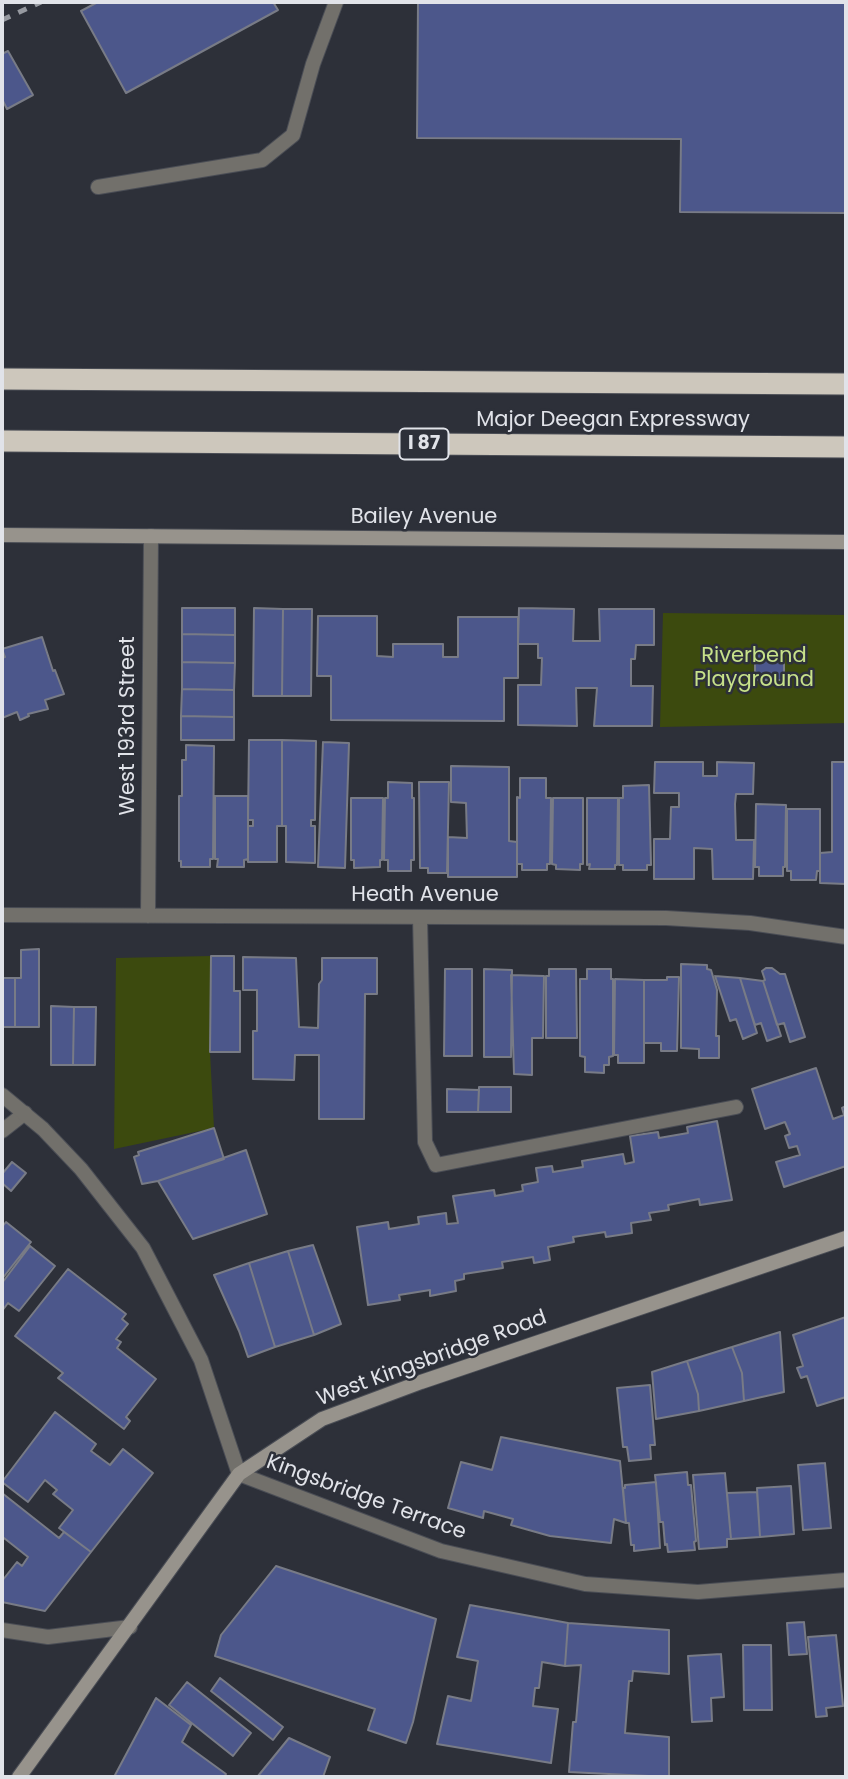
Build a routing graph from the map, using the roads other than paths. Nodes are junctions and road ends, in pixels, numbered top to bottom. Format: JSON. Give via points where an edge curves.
{"nodes":[{"id":1,"x":336,"y":2,"type":"edge"},
{"id":2,"x":99,"y":187,"type":"dead end"},
{"id":3,"x":2,"y":379,"type":"edge"},
{"id":4,"x":846,"y":384,"type":"edge"},
{"id":5,"x":2,"y":441,"type":"edge"},
{"id":6,"x":846,"y":447,"type":"edge"},
{"id":7,"x":2,"y":536,"type":"edge"},
{"id":8,"x":151,"y":536,"type":"junction"},
{"id":9,"x":846,"y":542,"type":"edge"},
{"id":10,"x":2,"y":915,"type":"edge"},
{"id":11,"x":148,"y":916,"type":"junction"},
{"id":12,"x":420,"y":917,"type":"junction"},
{"id":13,"x":846,"y":937,"type":"edge"},
{"id":14,"x":2,"y":1095,"type":"edge"},
{"id":15,"x":736,"y":1107,"type":"dead end"},
{"id":16,"x":25,"y":1113,"type":"junction"},
{"id":17,"x":2,"y":1131,"type":"edge"},
{"id":18,"x":846,"y":1238,"type":"edge"},
{"id":19,"x":239,"y":1474,"type":"junction"},
{"id":20,"x":846,"y":1580,"type":"edge"},
{"id":21,"x":130,"y":1627,"type":"junction"},
{"id":22,"x":2,"y":1630,"type":"edge"},
{"id":23,"x":19,"y":1777,"type":"edge"}],
"edges":[{"from":1,"to":2,"type":"street","via":[[293,135],[262,160]]},
{"from":3,"to":4,"type":"highway","name":"Major Deegan Expressway"},
{"from":5,"to":6,"type":"highway","name":"Major Deegan Expressway","number":"I 87"},
{"from":7,"to":8,"type":"main road","name":"Bailey Avenue"},
{"from":8,"to":9,"type":"main road","name":"Bailey Avenue"},
{"from":8,"to":11,"type":"street","name":"West 193rd Street"},
{"from":10,"to":11,"type":"street","name":"Heath Avenue"},
{"from":11,"to":12,"type":"street","name":"Heath Avenue"},
{"from":12,"to":13,"type":"street","name":"Heath Avenue","via":[[666,918],[750,923]]},
{"from":12,"to":15,"type":"street","via":[[425,1142],[436,1165]]},
{"from":14,"to":16,"type":"street","name":"Kingsbridge Terrace"},
{"from":16,"to":17,"type":"street"},
{"from":16,"to":19,"type":"street","name":"Kingsbridge Terrace","via":[[81,1169],[143,1248],[201,1360]]},
{"from":18,"to":19,"type":"main road","name":"West Kingsbridge Road","via":[[322,1419]]},
{"from":19,"to":20,"type":"street","name":"Kingsbridge Terrace","via":[[441,1551],[585,1584],[698,1592]]},
{"from":19,"to":21,"type":"main road","name":"West Kingsbridge Road"},
{"from":21,"to":22,"type":"street","via":[[48,1637]]},
{"from":21,"to":23,"type":"main road","name":"West Kingsbridge Road"}]}
